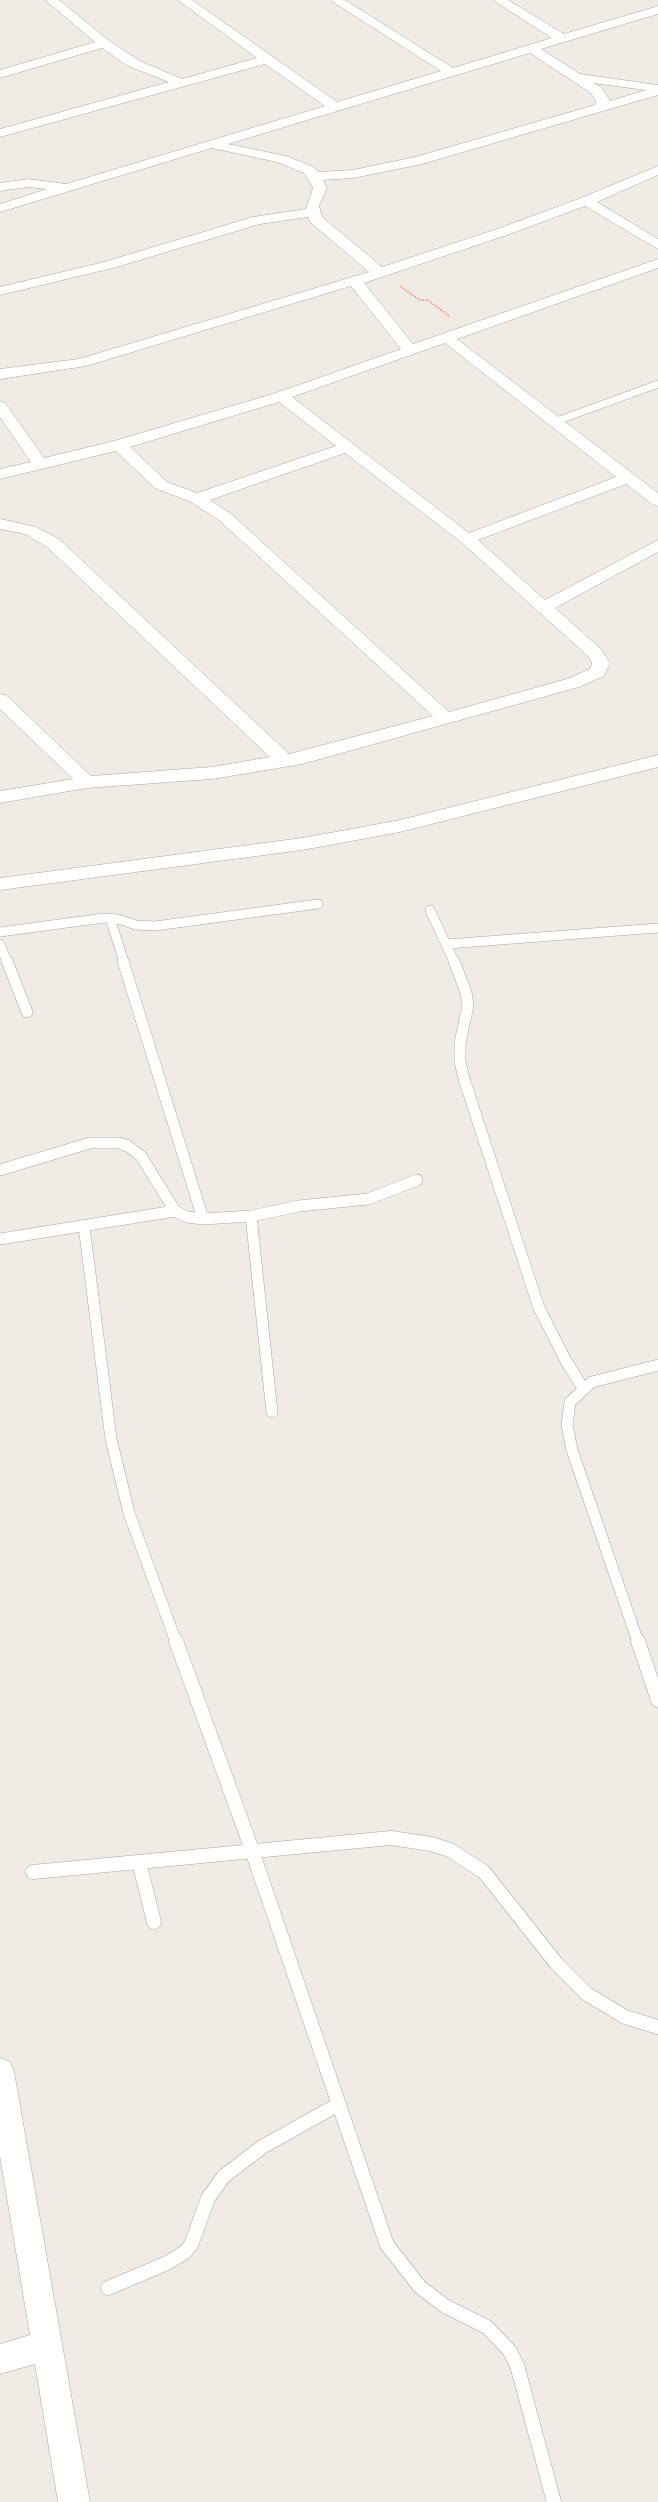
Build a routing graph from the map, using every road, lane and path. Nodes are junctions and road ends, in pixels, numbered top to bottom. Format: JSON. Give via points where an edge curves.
{"nodes":[{"id":1,"x":50,"y":0,"type":"edge"},
{"id":2,"x":184,"y":0,"type":"edge"},
{"id":3,"x":336,"y":0,"type":"edge"},
{"id":4,"x":499,"y":0,"type":"edge"},
{"id":5,"x":658,"y":10,"type":"edge"},
{"id":6,"x":563,"y":38,"type":"junction"},
{"id":7,"x":104,"y":43,"type":"junction"},
{"id":8,"x":531,"y":48,"type":"junction"},
{"id":9,"x":268,"y":59,"type":"junction"},
{"id":10,"x":451,"y":72,"type":"junction"},
{"id":11,"x":0,"y":74,"type":"edge"},
{"id":12,"x":573,"y":75,"type":"junction"},
{"id":13,"x":180,"y":83,"type":"junction"},
{"id":14,"x":658,"y":89,"type":"edge"},
{"id":15,"x":335,"y":107,"type":"junction"},
{"id":16,"x":600,"y":108,"type":"junction"},
{"id":17,"x":0,"y":133,"type":"edge"},
{"id":18,"x":212,"y":144,"type":"junction"},
{"id":19,"x":658,"y":170,"type":"edge"},
{"id":20,"x":314,"y":176,"type":"junction"},
{"id":21,"x":0,"y":187,"type":"edge"},
{"id":22,"x":66,"y":189,"type":"junction"},
{"id":23,"x":586,"y":201,"type":"junction"},
{"id":24,"x":0,"y":208,"type":"edge"},
{"id":25,"x":312,"y":212,"type":"junction"},
{"id":26,"x":658,"y":245,"type":"edge"},
{"id":27,"x":658,"y":263,"type":"edge"},
{"id":28,"x":380,"y":272,"type":"junction"},
{"id":29,"x":354,"y":280,"type":"junction"},
{"id":30,"x":0,"y":291,"type":"edge"},
{"id":31,"x":469,"y":330,"type":"junction"},
{"id":32,"x":447,"y":338,"type":"junction"},
{"id":33,"x":410,"y":351,"type":"junction"},
{"id":34,"x":0,"y":374,"type":"edge"},
{"id":35,"x":658,"y":384,"type":"edge"},
{"id":36,"x":281,"y":396,"type":"junction"},
{"id":37,"x":0,"y":406,"type":"edge"},
{"id":38,"x":554,"y":422,"type":"junction"},
{"id":39,"x":119,"y":445,"type":"junction"},
{"id":40,"x":345,"y":448,"type":"junction"},
{"id":41,"x":40,"y":464,"type":"junction"},
{"id":42,"x":0,"y":474,"type":"edge"},
{"id":43,"x":627,"y":478,"type":"junction"},
{"id":44,"x":197,"y":499,"type":"junction"},
{"id":45,"x":658,"y":501,"type":"edge"},
{"id":46,"x":0,"y":524,"type":"edge"},
{"id":47,"x":467,"y":539,"type":"junction"},
{"id":48,"x":658,"y":545,"type":"edge"},
{"id":49,"x":544,"y":607,"type":"junction"},
{"id":50,"x":0,"y":700,"type":"edge"},
{"id":51,"x":446,"y":718,"type":"junction"},
{"id":52,"x":285,"y":761,"type":"junction"},
{"id":53,"x":658,"y":761,"type":"edge"},
{"id":54,"x":87,"y":782,"type":"junction"},
{"id":55,"x":0,"y":797,"type":"edge"},
{"id":56,"x":0,"y":884,"type":"edge"},
{"id":57,"x":318,"y":904,"type":"dead end"},
{"id":58,"x":430,"y":910,"type":"dead end"},
{"id":59,"x":110,"y":918,"type":"junction"},
{"id":60,"x":658,"y":928,"type":"edge"},
{"id":61,"x":0,"y":932,"type":"edge"},
{"id":62,"x":0,"y":944,"type":"edge"},
{"id":63,"x":447,"y":944,"type":"junction"},
{"id":64,"x":26,"y":1012,"type":"dead end"},
{"id":65,"x":0,"y":1170,"type":"edge"},
{"id":66,"x":417,"y":1180,"type":"dead end"},
{"id":67,"x":175,"y":1211,"type":"junction"},
{"id":68,"x":251,"y":1216,"type":"junction"},
{"id":69,"x":203,"y":1219,"type":"junction"},
{"id":70,"x":84,"y":1226,"type":"junction"},
{"id":71,"x":0,"y":1239,"type":"edge"},
{"id":72,"x":658,"y":1365,"type":"edge"},
{"id":73,"x":583,"y":1388,"type":"junction"},
{"id":74,"x":272,"y":1412,"type":"dead end"},
{"id":75,"x":658,"y":1700,"type":"edge"},
{"id":76,"x":252,"y":1851,"type":"junction"},
{"id":77,"x":139,"y":1862,"type":"junction"},
{"id":78,"x":33,"y":1872,"type":"dead end"},
{"id":79,"x":154,"y":1922,"type":"dead end"},
{"id":80,"x":658,"y":2027,"type":"edge"},
{"id":81,"x":0,"y":2072,"type":"edge"},
{"id":82,"x":339,"y":2104,"type":"junction"},
{"id":83,"x":108,"y":2288,"type":"dead end"},
{"id":84,"x":47,"y":2345,"type":"junction"},
{"id":85,"x":0,"y":2359,"type":"edge"},
{"id":86,"x":74,"y":2502,"type":"edge"},
{"id":87,"x":554,"y":2502,"type":"edge"}],
"edges":[{"from":1,"to":7,"type":"street"},
{"from":2,"to":9,"type":"street"},
{"from":3,"to":10,"type":"street"},
{"from":4,"to":6,"type":"street"},
{"from":5,"to":6,"type":"street"},
{"from":6,"to":8,"type":"street"},
{"from":7,"to":11,"type":"street"},
{"from":7,"to":13,"type":"street","via":[[133,63]]},
{"from":8,"to":10,"type":"street"},
{"from":8,"to":12,"type":"street"},
{"from":9,"to":13,"type":"street"},
{"from":9,"to":15,"type":"street"},
{"from":10,"to":15,"type":"street"},
{"from":12,"to":14,"type":"street"},
{"from":12,"to":16,"type":"street","via":[[600,93],[603,101]]},
{"from":13,"to":17,"type":"street"},
{"from":14,"to":16,"type":"street"},
{"from":15,"to":18,"type":"street"},
{"from":16,"to":20,"type":"street","via":[[417,161],[353,174]]},
{"from":18,"to":20,"type":"street","via":[[291,162]]},
{"from":18,"to":22,"type":"street"},
{"from":19,"to":23,"type":"street"},
{"from":20,"to":25,"type":"street","via":[[320,188]]},
{"from":21,"to":22,"type":"street","via":[[28,183],[49,184]]},
{"from":22,"to":24,"type":"street"},
{"from":23,"to":26,"type":"street"},
{"from":23,"to":28,"type":"street","via":[[481,240]]},
{"from":25,"to":28,"type":"street","via":[[320,225]]},
{"from":25,"to":30,"type":"street","via":[[258,220],[108,265]]},
{"from":27,"to":31,"type":"street"},
{"from":28,"to":29,"type":"street"},
{"from":28,"to":31,"type":"path","via":[[420,300],[429,301]]},
{"from":29,"to":33,"type":"street"},
{"from":29,"to":34,"type":"street","via":[[81,362]]},
{"from":31,"to":32,"type":"street"},
{"from":32,"to":33,"type":"street"},
{"from":32,"to":38,"type":"street"},
{"from":33,"to":36,"type":"street"},
{"from":35,"to":38,"type":"lane"},
{"from":36,"to":39,"type":"street"},
{"from":36,"to":40,"type":"street"},
{"from":37,"to":41,"type":"street"},
{"from":38,"to":43,"type":"street"},
{"from":39,"to":41,"type":"street"},
{"from":39,"to":44,"type":"street","via":[[157,482],[180,494]]},
{"from":40,"to":44,"type":"street"},
{"from":40,"to":47,"type":"street"},
{"from":41,"to":42,"type":"street"},
{"from":43,"to":45,"type":"street"},
{"from":43,"to":47,"type":"street"},
{"from":44,"to":51,"type":"street","via":[[225,517]]},
{"from":46,"to":52,"type":"street","via":[[30,530],[53,543]]},
{"from":47,"to":49,"type":"street"},
{"from":48,"to":49,"type":"street"},
{"from":49,"to":51,"type":"street","via":[[595,653],[601,662],[598,672],[573,683]]},
{"from":50,"to":54,"type":"street"},
{"from":51,"to":52,"type":"street"},
{"from":52,"to":54,"type":"street","via":[[204,774]]},
{"from":53,"to":56,"type":"street","via":[[400,826],[352,835],[289,846]]},
{"from":54,"to":55,"type":"street"},
{"from":57,"to":59,"type":"lane","via":[[155,926],[136,925]]},
{"from":58,"to":63,"type":"lane"},
{"from":59,"to":61,"type":"lane"},
{"from":59,"to":69,"type":"lane"},
{"from":60,"to":63,"type":"lane"},
{"from":62,"to":64,"type":"lane"},
{"from":63,"to":73,"type":"lane","via":[[466,992],[467,1015],[460,1043],[460,1062],[465,1082],[539,1308]]},
{"from":65,"to":67,"type":"lane","via":[[90,1143],[119,1142],[141,1156]]},
{"from":66,"to":68,"type":"lane","via":[[368,1199],[300,1206]]},
{"from":67,"to":69,"type":"lane","via":[[187,1217]]},
{"from":67,"to":70,"type":"lane"},
{"from":68,"to":69,"type":"lane"},
{"from":68,"to":74,"type":"lane"},
{"from":70,"to":71,"type":"lane"},
{"from":70,"to":76,"type":"lane","via":[[111,1439],[122,1489],[137,1537]]},
{"from":72,"to":73,"type":"lane","via":[[592,1382]]},
{"from":73,"to":75,"type":"lane","via":[[570,1402],[568,1413],[572,1450]]},
{"from":76,"to":77,"type":"lane"},
{"from":76,"to":80,"type":"lane","via":[[391,1838],[412,1839],[450,1850],[484,1872],[556,1963],[587,1994],[625,2017]]},
{"from":76,"to":82,"type":"lane"},
{"from":77,"to":78,"type":"lane"},
{"from":77,"to":79,"type":"lane"},
{"from":81,"to":84,"type":"street"},
{"from":82,"to":83,"type":"lane","via":[[255,2151],[224,2176],[205,2204],[191,2245],[185,2252],[167,2263]]},
{"from":82,"to":87,"type":"lane","via":[[379,2224],[387,2245],[399,2263],[409,2276],[433,2297],[487,2327],[509,2350],[517,2364]]},
{"from":84,"to":85,"type":"street"},
{"from":84,"to":86,"type":"street"}]}
